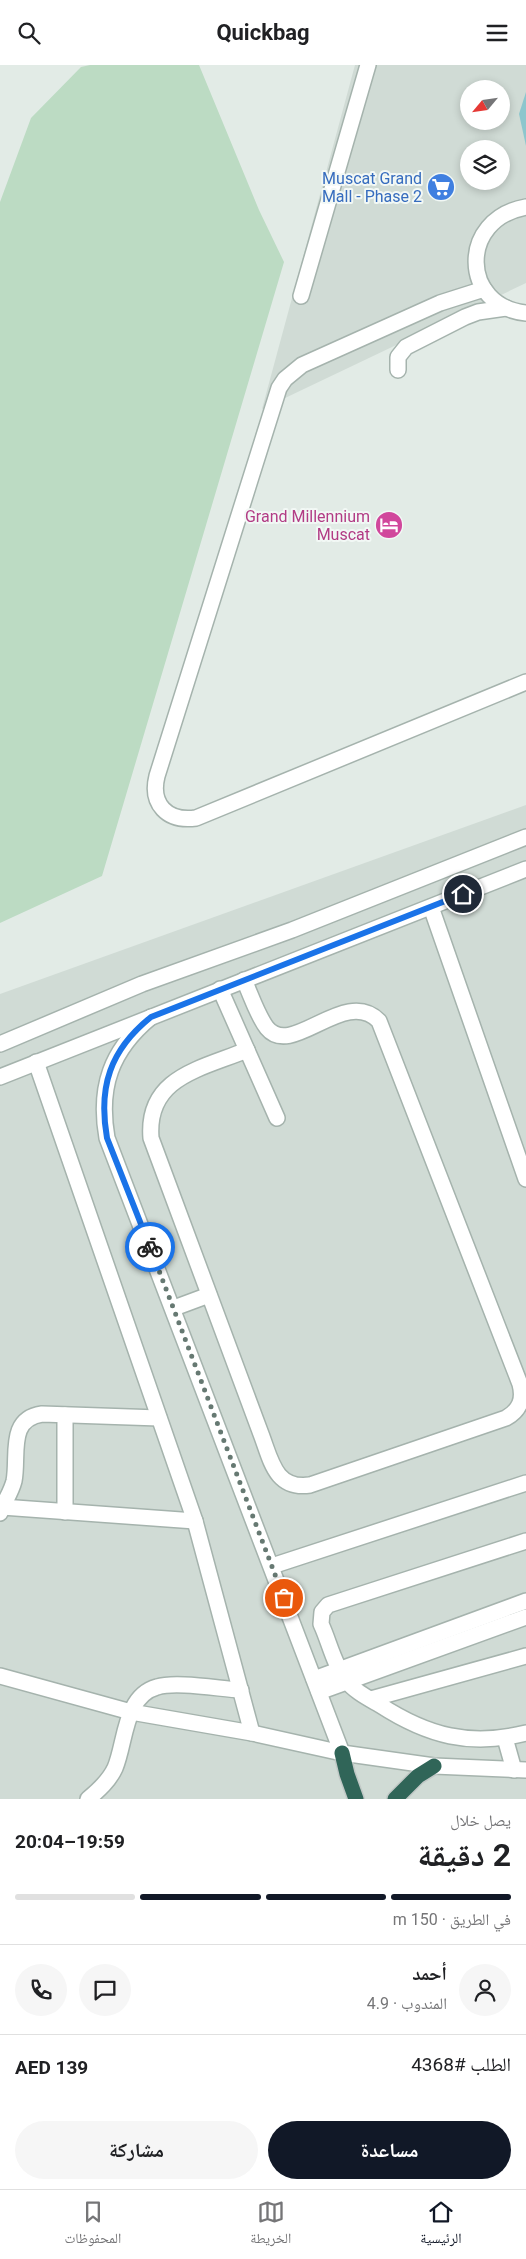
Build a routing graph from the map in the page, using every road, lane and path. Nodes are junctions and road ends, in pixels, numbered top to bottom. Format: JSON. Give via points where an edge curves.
{"nodes":[{"id":1,"x":368,"y":65,"type":"edge"},
{"id":2,"x":526,"y":207,"type":"edge"},
{"id":3,"x":484,"y":289,"type":"junction"},
{"id":4,"x":301,"y":296,"type":"dead end"},
{"id":5,"x":506,"y":308,"type":"junction"},
{"id":6,"x":526,"y":313,"type":"edge"},
{"id":7,"x":398,"y":370,"type":"dead end"},
{"id":8,"x":526,"y":681,"type":"edge"},
{"id":9,"x":526,"y":837,"type":"edge"},
{"id":10,"x":526,"y":869,"type":"edge"},
{"id":11,"x":431,"y":907,"type":"junction"},
{"id":12,"x":244,"y":980,"type":"junction"},
{"id":13,"x":220,"y":989,"type":"junction"},
{"id":14,"x":151,"y":1017,"type":"junction"},
{"id":15,"x":0,"y":1045,"type":"edge"},
{"id":16,"x":247,"y":1050,"type":"junction"},
{"id":17,"x":36,"y":1062,"type":"junction"},
{"id":18,"x":0,"y":1077,"type":"edge"},
{"id":19,"x":278,"y":1118,"type":"dead end"},
{"id":20,"x":526,"y":1179,"type":"edge"},
{"id":21,"x":209,"y":1295,"type":"junction"},
{"id":22,"x":174,"y":1308,"type":"junction"},
{"id":23,"x":65,"y":1415,"type":"junction"},
{"id":24,"x":159,"y":1417,"type":"junction"},
{"id":25,"x":526,"y":1483,"type":"edge"},
{"id":26,"x":1,"y":1510,"type":"edge"},
{"id":27,"x":65,"y":1512,"type":"junction"},
{"id":28,"x":195,"y":1521,"type":"junction"},
{"id":29,"x":526,"y":1541,"type":"edge"},
{"id":30,"x":272,"y":1566,"type":"junction"},
{"id":31,"x":526,"y":1601,"type":"edge"},
{"id":32,"x":526,"y":1617,"type":"edge"},
{"id":33,"x":526,"y":1656,"type":"edge"},
{"id":34,"x":0,"y":1676,"type":"edge"},
{"id":35,"x":344,"y":1676,"type":"junction"},
{"id":36,"x":317,"y":1685,"type":"junction"},
{"id":37,"x":241,"y":1690,"type":"junction"},
{"id":38,"x":370,"y":1699,"type":"junction"},
{"id":39,"x":131,"y":1712,"type":"junction"},
{"id":40,"x":252,"y":1733,"type":"junction"},
{"id":41,"x":526,"y":1733,"type":"edge"},
{"id":42,"x":505,"y":1738,"type":"junction"},
{"id":43,"x":342,"y":1753,"type":"junction"},
{"id":44,"x":434,"y":1766,"type":"junction"},
{"id":45,"x":520,"y":1770,"type":"edge"},
{"id":46,"x":88,"y":1799,"type":"edge"},
{"id":47,"x":356,"y":1799,"type":"edge"},
{"id":48,"x":395,"y":1799,"type":"edge"}],
"edges":[{"from":1,"to":4,"type":"street"},
{"from":2,"to":3,"type":"street","via":[[511,209],[486,228],[476,258]]},
{"from":3,"to":5,"type":"street"},
{"from":3,"to":8,"type":"street","via":[[440,303],[302,365],[279,388],[154,785],[156,796],[160,805],[176,818],[196,818]]},
{"from":5,"to":6,"type":"street"},
{"from":5,"to":7,"type":"street","via":[[465,317],[406,347],[398,357]]},
{"from":9,"to":15,"type":"street","via":[[292,930],[142,984]]},
{"from":10,"to":11,"type":"street"},
{"from":11,"to":12,"type":"street"},
{"from":11,"to":20,"type":"street"},
{"from":12,"to":13,"type":"street"},
{"from":12,"to":21,"type":"street","via":[[267,1028],[279,1035],[292,1035],[353,1010],[374,1015],[383,1027],[520,1384],[519,1407],[506,1418],[310,1485],[293,1485],[284,1481],[273,1467]]},
{"from":13,"to":14,"type":"street"},
{"from":13,"to":16,"type":"street"},
{"from":14,"to":17,"type":"street"},
{"from":14,"to":22,"type":"street","via":[[138,1027],[117,1054],[106,1087],[104,1121],[107,1138]]},
{"from":16,"to":19,"type":"street"},
{"from":16,"to":21,"type":"street","via":[[170,1084],[152,1108],[151,1138]]},
{"from":17,"to":18,"type":"street"},
{"from":17,"to":24,"type":"street"},
{"from":21,"to":22,"type":"street"},
{"from":22,"to":30,"type":"street"},
{"from":23,"to":24,"type":"street"},
{"from":23,"to":26,"type":"street","via":[[34,1415],[21,1425],[17,1432],[12,1489]]},
{"from":23,"to":27,"type":"street"},
{"from":24,"to":28,"type":"street"},
{"from":25,"to":30,"type":"street"},
{"from":26,"to":27,"type":"street"},
{"from":27,"to":28,"type":"street"},
{"from":28,"to":37,"type":"street"},
{"from":29,"to":35,"type":"street","via":[[328,1605],[322,1612],[322,1624]]},
{"from":30,"to":36,"type":"street"},
{"from":31,"to":35,"type":"street"},
{"from":32,"to":35,"type":"street"},
{"from":33,"to":38,"type":"street"},
{"from":34,"to":39,"type":"street"},
{"from":35,"to":36,"type":"street"},
{"from":35,"to":38,"type":"street"},
{"from":36,"to":43,"type":"street"},
{"from":37,"to":39,"type":"street","via":[[157,1687],[146,1692]]},
{"from":37,"to":40,"type":"street"},
{"from":38,"to":42,"type":"street","via":[[412,1724],[435,1733],[482,1740]]},
{"from":39,"to":40,"type":"street"},
{"from":39,"to":46,"type":"street","via":[[115,1767],[108,1781]]},
{"from":40,"to":43,"type":"street"},
{"from":41,"to":42,"type":"street"},
{"from":42,"to":45,"type":"street"},
{"from":43,"to":44,"type":"street"},
{"from":43,"to":47,"type":"highway"},
{"from":44,"to":45,"type":"street"},
{"from":44,"to":48,"type":"highway","via":[[418,1776]]}]}
